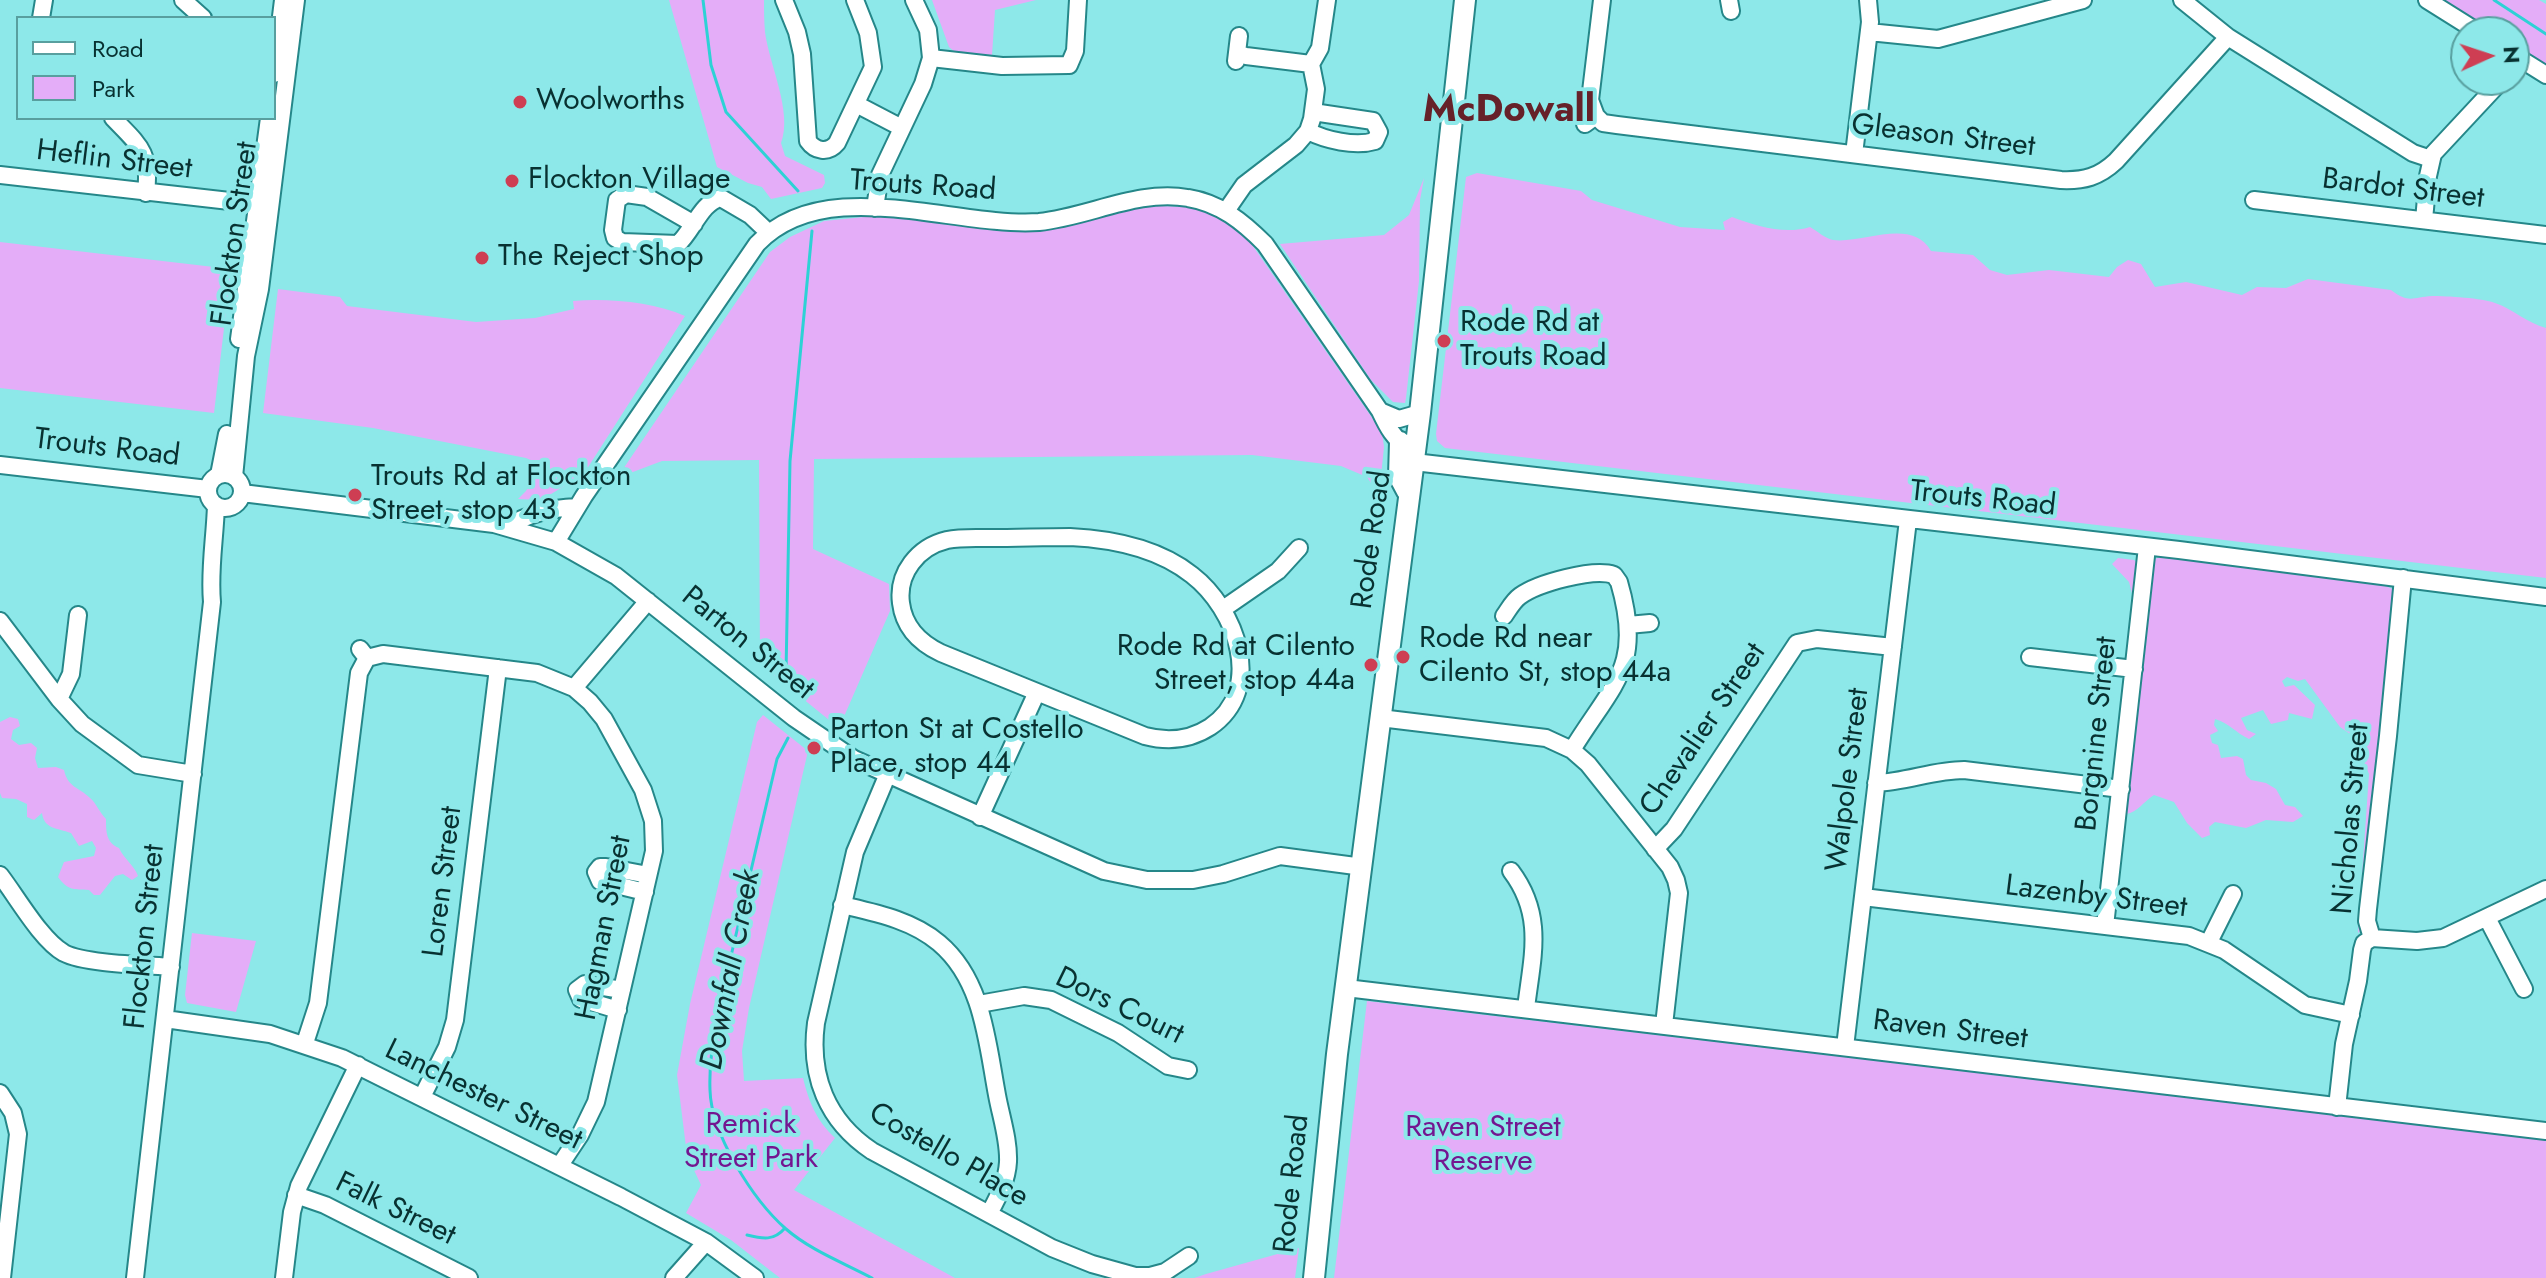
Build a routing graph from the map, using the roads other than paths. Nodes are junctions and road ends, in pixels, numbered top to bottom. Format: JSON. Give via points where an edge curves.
{"nodes":[{"id":1,"x":183,"y":0,"type":"edge"},
{"id":2,"x":283,"y":0,"type":"edge"},
{"id":3,"x":296,"y":0,"type":"edge"},
{"id":4,"x":784,"y":0,"type":"edge"},
{"id":5,"x":855,"y":0,"type":"edge"},
{"id":6,"x":914,"y":0,"type":"edge"},
{"id":7,"x":1078,"y":0,"type":"edge"},
{"id":8,"x":1327,"y":0,"type":"edge"},
{"id":9,"x":1465,"y":0,"type":"edge"},
{"id":10,"x":1602,"y":0,"type":"edge"},
{"id":11,"x":1868,"y":0,"type":"edge"},
{"id":12,"x":2083,"y":0,"type":"edge"},
{"id":13,"x":2182,"y":0,"type":"edge"},
{"id":14,"x":2427,"y":0,"type":"edge"},
{"id":15,"x":201,"y":16,"type":"edge"},
{"id":16,"x":2452,"y":16,"type":"edge"},
{"id":17,"x":276,"y":32,"type":"edge"},
{"id":18,"x":1869,"y":32,"type":"junction"},
{"id":19,"x":2228,"y":37,"type":"junction"},
{"id":20,"x":1237,"y":50,"type":"dead end"},
{"id":21,"x":931,"y":58,"type":"junction"},
{"id":22,"x":1311,"y":64,"type":"junction"},
{"id":23,"x":2487,"y":96,"type":"edge"},
{"id":24,"x":856,"y":104,"type":"junction"},
{"id":25,"x":1313,"y":112,"type":"junction"},
{"id":26,"x":115,"y":120,"type":"edge"},
{"id":27,"x":269,"y":120,"type":"edge"},
{"id":28,"x":902,"y":128,"type":"junction"},
{"id":29,"x":1308,"y":131,"type":"junction"},
{"id":30,"x":1854,"y":154,"type":"junction"},
{"id":31,"x":2431,"y":159,"type":"junction"},
{"id":32,"x":0,"y":175,"type":"edge"},
{"id":33,"x":146,"y":193,"type":"junction"},
{"id":34,"x":2254,"y":200,"type":"dead end"},
{"id":35,"x":264,"y":205,"type":"junction"},
{"id":36,"x":875,"y":208,"type":"junction"},
{"id":37,"x":1226,"y":211,"type":"junction"},
{"id":38,"x":2424,"y":220,"type":"junction"},
{"id":39,"x":694,"y":224,"type":"junction"},
{"id":40,"x":769,"y":233,"type":"junction"},
{"id":41,"x":2546,"y":235,"type":"edge"},
{"id":42,"x":1380,"y":411,"type":"junction"},
{"id":43,"x":1420,"y":413,"type":"junction"},
{"id":44,"x":1410,"y":451,"type":"junction"},
{"id":45,"x":0,"y":465,"type":"edge"},
{"id":46,"x":220,"y":480,"type":"junction"},
{"id":47,"x":242,"y":493,"type":"junction"},
{"id":48,"x":224,"y":506,"type":"junction"},
{"id":49,"x":577,"y":507,"type":"junction"},
{"id":50,"x":1908,"y":520,"type":"junction"},
{"id":51,"x":508,"y":527,"type":"junction"},
{"id":52,"x":556,"y":542,"type":"junction"},
{"id":53,"x":2147,"y":547,"type":"junction"},
{"id":54,"x":1299,"y":548,"type":"dead end"},
{"id":55,"x":2403,"y":578,"type":"junction"},
{"id":56,"x":2546,"y":597,"type":"edge"},
{"id":57,"x":648,"y":601,"type":"junction"},
{"id":58,"x":1223,"y":609,"type":"junction"},
{"id":59,"x":78,"y":615,"type":"dead end"},
{"id":60,"x":1504,"y":616,"type":"dead end"},
{"id":61,"x":0,"y":621,"type":"edge"},
{"id":62,"x":1650,"y":623,"type":"dead end"},
{"id":63,"x":1628,"y":625,"type":"junction"},
{"id":64,"x":1893,"y":647,"type":"junction"},
{"id":65,"x":2030,"y":657,"type":"dead end"},
{"id":66,"x":498,"y":668,"type":"junction"},
{"id":67,"x":2134,"y":669,"type":"junction"},
{"id":68,"x":574,"y":688,"type":"junction"},
{"id":69,"x":1037,"y":692,"type":"junction"},
{"id":70,"x":59,"y":699,"type":"junction"},
{"id":71,"x":1380,"y":718,"type":"junction"},
{"id":72,"x":1572,"y":750,"type":"junction"},
{"id":73,"x":193,"y":774,"type":"junction"},
{"id":74,"x":887,"y":776,"type":"junction"},
{"id":75,"x":1876,"y":783,"type":"junction"},
{"id":76,"x":2121,"y":789,"type":"junction"},
{"id":77,"x":980,"y":817,"type":"junction"},
{"id":78,"x":1655,"y":849,"type":"junction"},
{"id":79,"x":1363,"y":867,"type":"junction"},
{"id":80,"x":1511,"y":871,"type":"dead end"},
{"id":81,"x":0,"y":875,"type":"edge"},
{"id":82,"x":2546,"y":889,"type":"edge"},
{"id":83,"x":2233,"y":894,"type":"dead end"},
{"id":84,"x":1863,"y":897,"type":"junction"},
{"id":85,"x":842,"y":905,"type":"junction"},
{"id":86,"x":2487,"y":918,"type":"junction"},
{"id":87,"x":2105,"y":926,"type":"junction"},
{"id":88,"x":2372,"y":938,"type":"junction"},
{"id":89,"x":2209,"y":942,"type":"junction"},
{"id":90,"x":171,"y":967,"type":"junction"},
{"id":91,"x":1346,"y":988,"type":"junction"},
{"id":92,"x":2524,"y":989,"type":"dead end"},
{"id":93,"x":622,"y":990,"type":"junction"},
{"id":94,"x":979,"y":1004,"type":"junction"},
{"id":95,"x":1526,"y":1008,"type":"junction"},
{"id":96,"x":618,"y":1010,"type":"junction"},
{"id":97,"x":2351,"y":1015,"type":"junction"},
{"id":98,"x":165,"y":1019,"type":"junction"},
{"id":99,"x":1664,"y":1025,"type":"junction"},
{"id":100,"x":305,"y":1043,"type":"junction"},
{"id":101,"x":1845,"y":1047,"type":"junction"},
{"id":102,"x":358,"y":1065,"type":"junction"},
{"id":103,"x":1188,"y":1070,"type":"dead end"},
{"id":104,"x":0,"y":1093,"type":"edge"},
{"id":105,"x":422,"y":1097,"type":"junction"},
{"id":106,"x":2337,"y":1107,"type":"junction"},
{"id":107,"x":2546,"y":1131,"type":"edge"},
{"id":108,"x":560,"y":1165,"type":"junction"},
{"id":109,"x":6,"y":1185,"type":"edge"},
{"id":110,"x":296,"y":1195,"type":"junction"},
{"id":111,"x":989,"y":1214,"type":"junction"},
{"id":112,"x":706,"y":1242,"type":"junction"},
{"id":113,"x":1189,"y":1256,"type":"dead end"},
{"id":114,"x":2,"y":1278,"type":"edge"},
{"id":115,"x":135,"y":1278,"type":"edge"},
{"id":116,"x":284,"y":1278,"type":"edge"},
{"id":117,"x":469,"y":1278,"type":"edge"},
{"id":118,"x":674,"y":1278,"type":"edge"},
{"id":119,"x":755,"y":1278,"type":"edge"},
{"id":120,"x":1314,"y":1278,"type":"edge"}],
"edges":[{"from":1,"to":15,"type":"street"},
{"from":2,"to":17,"type":"street"},
{"from":3,"to":35,"type":"street","name":"Flockton Street"},
{"from":4,"to":24,"type":"street","via":[[800,42],[811,145],[822,150],[834,147]]},
{"from":5,"to":24,"type":"street","via":[[873,63]]},
{"from":6,"to":21,"type":"street","via":[[928,30]]},
{"from":7,"to":21,"type":"street","via":[[1075,51],[1069,65],[1002,66]]},
{"from":8,"to":22,"type":"street","via":[[1320,48]]},
{"from":9,"to":43,"type":"main road","name":"Rode Road"},
{"from":10,"to":30,"type":"street","name":"Gleason Street","via":[[1590,120]]},
{"from":11,"to":18,"type":"street"},
{"from":12,"to":18,"type":"street","via":[[1938,39]]},
{"from":13,"to":19,"type":"street"},
{"from":14,"to":16,"type":"street"},
{"from":18,"to":30,"type":"street"},
{"from":19,"to":30,"type":"street","name":"Gleason Street","via":[[2116,161],[2090,178],[2061,180]]},
{"from":19,"to":31,"type":"street","via":[[2413,153]]},
{"from":20,"to":22,"type":"street","via":[[1246,56]]},
{"from":21,"to":28,"type":"street"},
{"from":22,"to":25,"type":"street","via":[[1316,84]]},
{"from":23,"to":31,"type":"street"},
{"from":24,"to":28,"type":"street"},
{"from":25,"to":29,"type":"street"},
{"from":25,"to":29,"type":"street","via":[[1373,121],[1379,132],[1375,141],[1365,143]]},
{"from":26,"to":33,"type":"street","via":[[146,156]]},
{"from":27,"to":35,"type":"street","name":"Flockton Street"},
{"from":28,"to":36,"type":"street","via":[[880,175]]},
{"from":29,"to":37,"type":"street","via":[[1244,185]]},
{"from":31,"to":38,"type":"street"},
{"from":32,"to":33,"type":"street","name":"Heflin Street"},
{"from":33,"to":35,"type":"street","name":"Heflin Street"},
{"from":34,"to":38,"type":"street","name":"Bardot Street"},
{"from":35,"to":46,"type":"street","name":"Flockton Street"},
{"from":36,"to":37,"type":"street","name":"Trouts Road","via":[[1029,222],[1165,196]]},
{"from":36,"to":40,"type":"street","name":"Trouts Road","via":[[815,211]]},
{"from":37,"to":42,"type":"street","name":"Trouts Road","via":[[1265,244]]},
{"from":38,"to":41,"type":"street","name":"Bardot Street"},
{"from":39,"to":39,"type":"street","via":[[675,245],[622,242],[613,233],[617,200],[626,194],[647,197]]},
{"from":39,"to":40,"type":"street","via":[[710,202],[721,198]]},
{"from":40,"to":49,"type":"street","name":"Trouts Road"},
{"from":42,"to":43,"type":"street","via":[[1399,419]]},
{"from":42,"to":44,"type":"street","name":"Trouts Road"},
{"from":43,"to":44,"type":"main road","name":"Rode Road"},
{"from":44,"to":50,"type":"street","name":"Trouts Road"},
{"from":44,"to":71,"type":"main road","name":"Rode Road","via":[[1399,476],[1409,495]]},
{"from":45,"to":46,"type":"street","name":"Trouts Road"},
{"from":46,"to":47,"type":"street","via":[[240,484]]},
{"from":46,"to":48,"type":"street","via":[[209,498]]},
{"from":47,"to":48,"type":"street","via":[[239,501]]},
{"from":47,"to":51,"type":"street"},
{"from":48,"to":73,"type":"street","name":"Flockton Street","via":[[221,577],[212,602]]},
{"from":49,"to":51,"type":"street","via":[[557,508]]},
{"from":49,"to":52,"type":"street","name":"Trouts Road"},
{"from":50,"to":53,"type":"street","name":"Trouts Road"},
{"from":50,"to":64,"type":"street","name":"Walpole Street"},
{"from":51,"to":52,"type":"street"},
{"from":52,"to":57,"type":"street","name":"Parton Street","via":[[603,567]]},
{"from":53,"to":55,"type":"street","name":"Trouts Road"},
{"from":53,"to":67,"type":"street","name":"Borgnine Street"},
{"from":54,"to":58,"type":"street","via":[[1278,571]]},
{"from":55,"to":56,"type":"street","name":"Trouts Road"},
{"from":55,"to":88,"type":"street","name":"Nicholas Street","via":[[2367,917]]},
{"from":57,"to":68,"type":"street"},
{"from":57,"to":74,"type":"street","name":"Parton Street","via":[[806,727]]},
{"from":58,"to":69,"type":"street","via":[[1236,639],[1241,678],[1228,709],[1194,736],[1154,738]]},
{"from":58,"to":69,"type":"street","via":[[1179,566],[1102,540],[957,538],[919,555],[902,581],[900,598],[914,634],[941,653]]},
{"from":59,"to":70,"type":"street","via":[[71,674]]},
{"from":60,"to":63,"type":"street","via":[[1529,591],[1605,573],[1619,582]]},
{"from":61,"to":70,"type":"street"},
{"from":62,"to":63,"type":"street"},
{"from":63,"to":72,"type":"street","via":[[1624,667]]},
{"from":64,"to":75,"type":"street","name":"Walpole Street"},
{"from":64,"to":78,"type":"street","name":"Chevalier Street","via":[[1817,639],[1797,643],[1674,829]]},
{"from":65,"to":67,"type":"street"},
{"from":66,"to":68,"type":"street","name":"Hagman Street","via":[[548,676]]},
{"from":66,"to":100,"type":"street","name":"Hagman Street","via":[[364,654],[318,1003]]},
{"from":66,"to":105,"type":"street","name":"Loren Street","via":[[455,1020]]},
{"from":67,"to":76,"type":"street","name":"Borgnine Street"},
{"from":68,"to":93,"type":"street","name":"Hagman Street","via":[[604,719],[648,802],[654,833]]},
{"from":69,"to":77,"type":"street"},
{"from":70,"to":73,"type":"street","via":[[132,762]]},
{"from":71,"to":72,"type":"street","via":[[1537,737]]},
{"from":71,"to":79,"type":"main road","name":"Rode Road"},
{"from":72,"to":78,"type":"street"},
{"from":73,"to":90,"type":"street","name":"Flockton Street"},
{"from":74,"to":77,"type":"street","name":"Parton Street"},
{"from":74,"to":85,"type":"street","name":"Costello Place","via":[[860,837]]},
{"from":75,"to":76,"type":"street","via":[[1964,770]]},
{"from":75,"to":84,"type":"street","name":"Walpole Street"},
{"from":76,"to":87,"type":"street","name":"Borgnine Street"},
{"from":77,"to":79,"type":"street","name":"Parton Street","via":[[1090,866],[1132,878],[1193,880],[1280,856]]},
{"from":78,"to":99,"type":"street","via":[[1673,872],[1679,893]]},
{"from":79,"to":91,"type":"main road","name":"Rode Road"},
{"from":80,"to":95,"type":"street","via":[[1529,898],[1534,917]]},
{"from":81,"to":90,"type":"street","via":[[62,952]]},
{"from":82,"to":86,"type":"street"},
{"from":83,"to":89,"type":"street"},
{"from":84,"to":87,"type":"street","name":"Lazenby Street"},
{"from":84,"to":101,"type":"street","name":"Walpole Street"},
{"from":85,"to":94,"type":"street","via":[[890,917],[928,935],[960,966]]},
{"from":85,"to":111,"type":"street","name":"Costello Place","via":[[814,1040],[815,1072],[824,1097],[858,1142]]},
{"from":86,"to":88,"type":"street","via":[[2431,940]]},
{"from":86,"to":92,"type":"street"},
{"from":87,"to":89,"type":"street","name":"Lazenby Street"},
{"from":88,"to":97,"type":"street","name":"Nicholas Street","via":[[2362,950]]},
{"from":89,"to":97,"type":"street","name":"Lazenby Street","via":[[2305,1005]]},
{"from":90,"to":98,"type":"street","name":"Flockton Street"},
{"from":91,"to":95,"type":"street","name":"Raven Street"},
{"from":91,"to":120,"type":"main road","name":"Rode Road"},
{"from":93,"to":96,"type":"street","name":"Hagman Street"},
{"from":93,"to":96,"type":"street","via":[[585,984],[577,990],[581,999]]},
{"from":94,"to":103,"type":"street","name":"Dors Court","via":[[1024,996],[1051,1000],[1118,1033],[1168,1066]]},
{"from":94,"to":111,"type":"street","via":[[1008,1156],[1003,1188]]},
{"from":95,"to":99,"type":"street","name":"Raven Street"},
{"from":96,"to":108,"type":"street","name":"Hagman Street","via":[[596,1102]]},
{"from":97,"to":106,"type":"street","name":"Nicholas Street"},
{"from":98,"to":100,"type":"street","name":"Lanchester Street","via":[[260,1031]]},
{"from":98,"to":115,"type":"street","name":"Flockton Street"},
{"from":99,"to":101,"type":"street","name":"Raven Street"},
{"from":100,"to":102,"type":"street","name":"Lanchester Street"},
{"from":101,"to":106,"type":"street","name":"Raven Street"},
{"from":102,"to":105,"type":"street","name":"Lanchester Street"},
{"from":102,"to":110,"type":"street"},
{"from":104,"to":109,"type":"street","via":[[17,1127]]},
{"from":105,"to":108,"type":"street","name":"Lanchester Street"},
{"from":106,"to":107,"type":"street","name":"Raven Street"},
{"from":108,"to":112,"type":"street","name":"Lanchester Street"},
{"from":109,"to":114,"type":"street"},
{"from":110,"to":116,"type":"street"},
{"from":110,"to":117,"type":"street","name":"Falk Street"},
{"from":111,"to":113,"type":"street","name":"Costello Place","via":[[1072,1257],[1135,1276],[1156,1275]]},
{"from":112,"to":118,"type":"street"},
{"from":112,"to":119,"type":"street","name":"Lanchester Street"}]}
